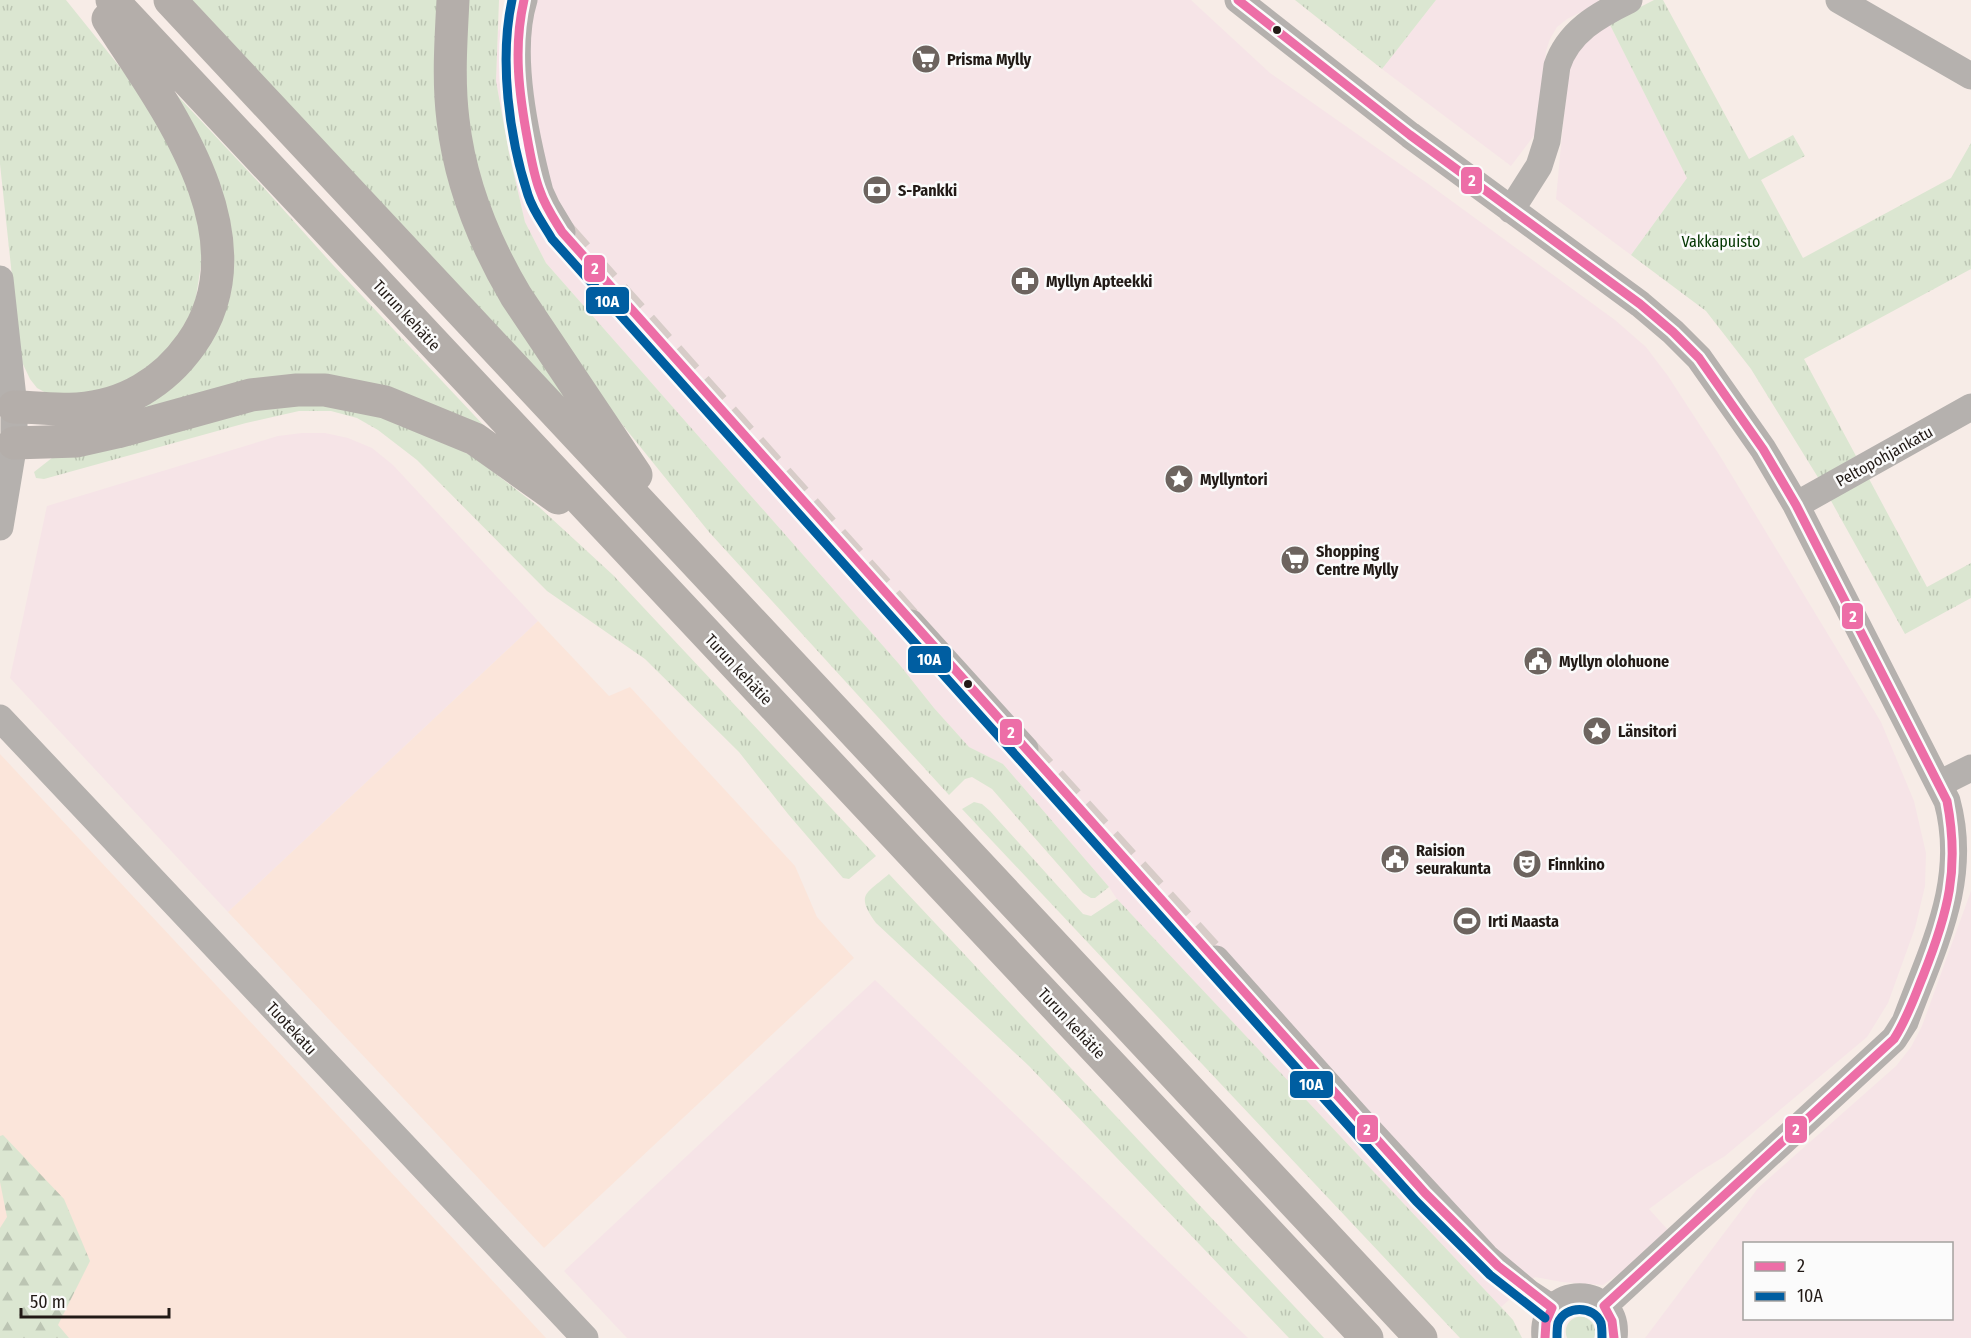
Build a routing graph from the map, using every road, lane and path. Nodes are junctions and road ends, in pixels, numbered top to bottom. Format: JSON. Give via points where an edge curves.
{"nodes":[{"id":1,"x":96,"y":0,"type":"edge"},
{"id":2,"x":112,"y":0,"type":"edge"},
{"id":3,"x":170,"y":0,"type":"edge"},
{"id":4,"x":453,"y":0,"type":"edge"},
{"id":5,"x":524,"y":0,"type":"edge"},
{"id":6,"x":1238,"y":0,"type":"edge"},
{"id":7,"x":1629,"y":0,"type":"edge"},
{"id":8,"x":1839,"y":0,"type":"edge"},
{"id":9,"x":1971,"y":76,"type":"edge"},
{"id":10,"x":1511,"y":210,"type":"junction"},
{"id":11,"x":562,"y":232,"type":"tunnel mouth"},
{"id":12,"x":0,"y":279,"type":"edge"},
{"id":13,"x":1971,"y":407,"type":"edge"},
{"id":14,"x":7,"y":426,"type":"edge"},
{"id":15,"x":1797,"y":506,"type":"junction"},
{"id":16,"x":0,"y":527,"type":"edge"},
{"id":17,"x":626,"y":550,"type":"junction"},
{"id":18,"x":700,"y":568,"type":"junction"},
{"id":19,"x":911,"y":622,"type":"tunnel mouth"},
{"id":20,"x":0,"y":718,"type":"edge"},
{"id":21,"x":1025,"y":749,"type":"tunnel mouth"},
{"id":22,"x":1971,"y":768,"type":"edge"},
{"id":23,"x":1940,"y":784,"type":"junction"},
{"id":24,"x":1962,"y":825,"type":"edge"},
{"id":25,"x":1216,"y":959,"type":"tunnel mouth"},
{"id":26,"x":1604,"y":1306,"type":"junction"},
{"id":27,"x":1552,"y":1308,"type":"junction"},
{"id":28,"x":585,"y":1338,"type":"edge"},
{"id":29,"x":1367,"y":1338,"type":"edge"},
{"id":30,"x":1421,"y":1338,"type":"edge"},
{"id":31,"x":1545,"y":1338,"type":"edge"},
{"id":32,"x":1614,"y":1338,"type":"edge"}],
"edges":[{"from":1,"to":14,"type":"highway","via":[[156,92],[201,180],[216,237],[214,297],[195,339],[151,385],[131,396],[93,407]]},
{"from":2,"to":17,"type":"highway","name":"Turun kehätie"},
{"from":3,"to":18,"type":"highway"},
{"from":4,"to":18,"type":"highway","via":[[452,118],[466,182],[488,244],[546,343]]},
{"from":5,"to":11,"type":"street","via":[[516,45],[520,88],[540,192]]},
{"from":6,"to":10,"type":"street"},
{"from":7,"to":10,"type":"street","via":[[1582,28],[1561,54],[1547,141],[1539,166]]},
{"from":8,"to":9,"type":"street"},
{"from":10,"to":15,"type":"street","via":[[1640,304],[1699,358],[1764,449]]},
{"from":12,"to":14,"type":"street"},
{"from":13,"to":15,"type":"street","name":"Peltopohjankatu"},
{"from":14,"to":16,"type":"street"},
{"from":14,"to":17,"type":"highway","via":[[35,444],[77,441],[251,395],[297,390],[356,395],[385,402],[475,439]]},
{"from":15,"to":23,"type":"street"},
{"from":17,"to":29,"type":"highway","name":"Turun kehätie"},
{"from":18,"to":30,"type":"highway"},
{"from":19,"to":21,"type":"street"},
{"from":20,"to":28,"type":"street","name":"Tuotekatu"},
{"from":22,"to":23,"type":"street"},
{"from":23,"to":24,"type":"street"},
{"from":24,"to":26,"type":"street","via":[[1948,904],[1905,1022],[1894,1039]]},
{"from":25,"to":27,"type":"street","via":[[1486,1257]]},
{"from":26,"to":27,"type":"street","via":[[1595,1299],[1572,1296]]},
{"from":26,"to":32,"type":"street","via":[[1611,1315]]},
{"from":27,"to":31,"type":"street","via":[[1544,1327]]}]}
